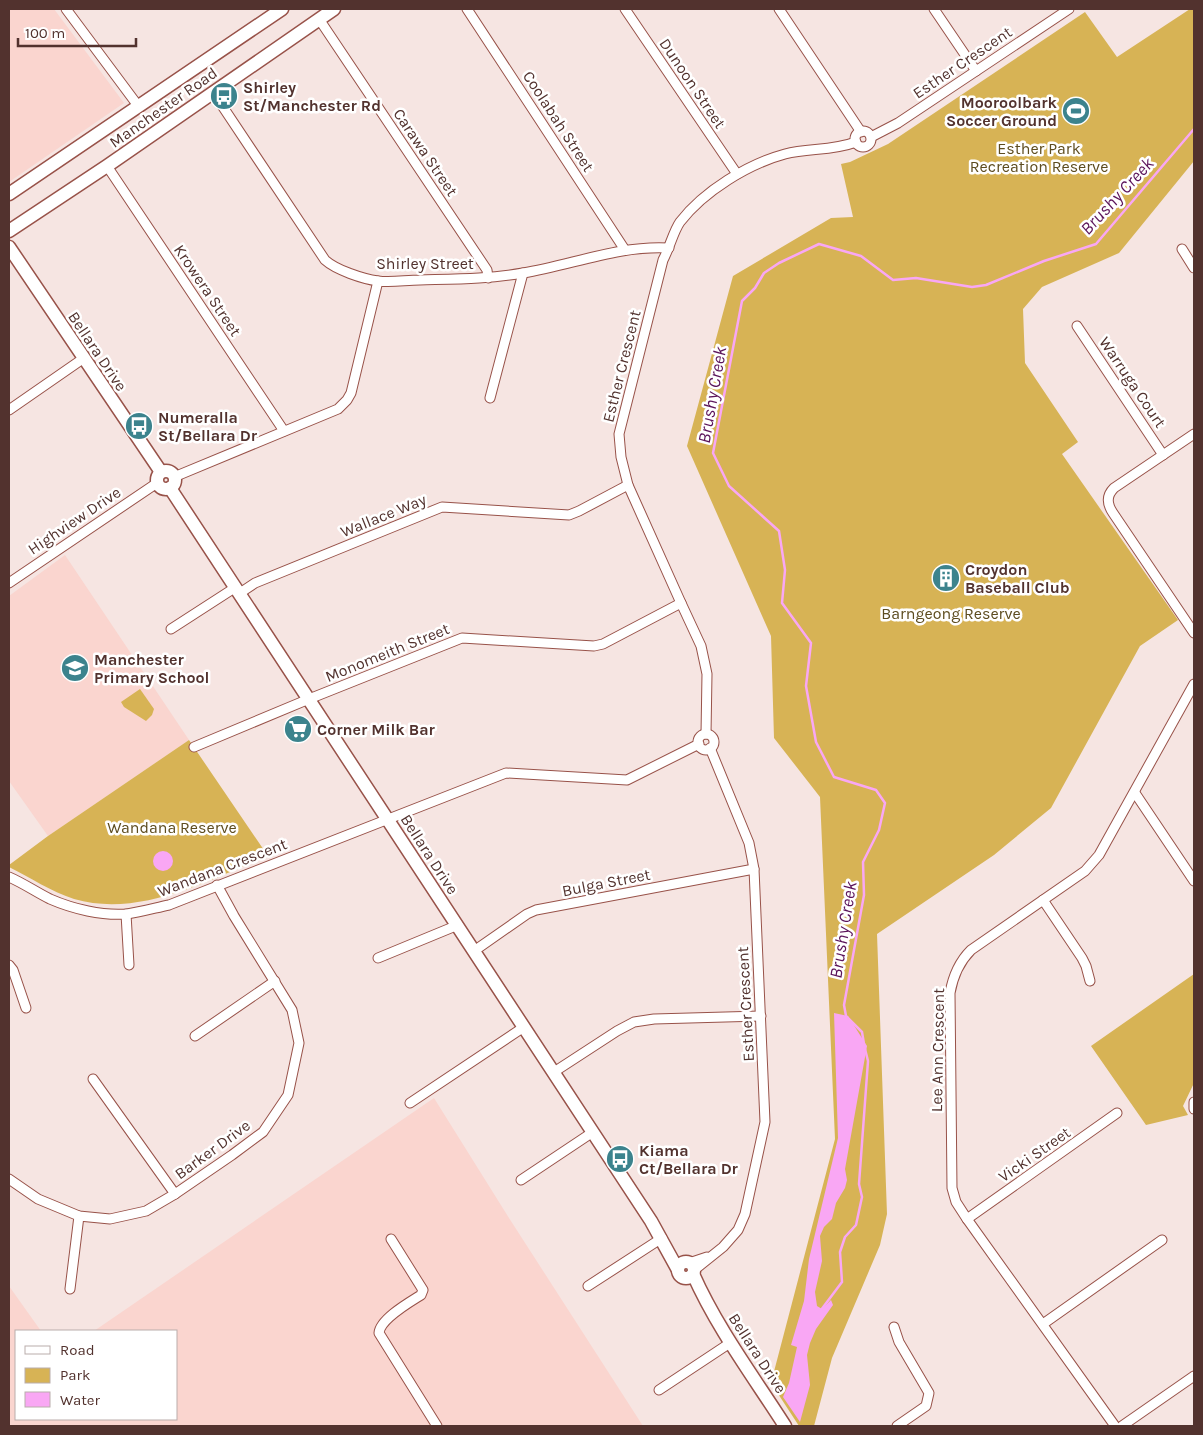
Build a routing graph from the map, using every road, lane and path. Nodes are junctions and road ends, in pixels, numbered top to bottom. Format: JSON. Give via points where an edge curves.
{"nodes":[{"id":1,"x":66,"y":9,"type":"edge"},
{"id":2,"x":282,"y":9,"type":"edge"},
{"id":3,"x":334,"y":9,"type":"edge"},
{"id":4,"x":468,"y":9,"type":"edge"},
{"id":5,"x":625,"y":9,"type":"edge"},
{"id":6,"x":779,"y":9,"type":"edge"},
{"id":7,"x":934,"y":9,"type":"edge"},
{"id":8,"x":1069,"y":9,"type":"edge"},
{"id":9,"x":319,"y":19,"type":"junction"},
{"id":10,"x":976,"y":72,"type":"junction"},
{"id":11,"x":213,"y":92,"type":"junction"},
{"id":12,"x":139,"y":107,"type":"junction"},
{"id":13,"x":861,"y":132,"type":"junction"},
{"id":14,"x":871,"y":137,"type":"junction"},
{"id":15,"x":856,"y":142,"type":"junction"},
{"id":16,"x":107,"y":166,"type":"junction"},
{"id":17,"x":736,"y":174,"type":"junction"},
{"id":18,"x":9,"y":194,"type":"edge"},
{"id":19,"x":9,"y":231,"type":"edge"},
{"id":20,"x":9,"y":247,"type":"edge"},
{"id":21,"x":669,"y":248,"type":"junction"},
{"id":22,"x":1182,"y":249,"type":"dead end"},
{"id":23,"x":625,"y":250,"type":"junction"},
{"id":24,"x":1194,"y":268,"type":"edge"},
{"id":25,"x":523,"y":273,"type":"junction"},
{"id":26,"x":488,"y":278,"type":"junction"},
{"id":27,"x":378,"y":281,"type":"junction"},
{"id":28,"x":1077,"y":326,"type":"dead end"},
{"id":29,"x":84,"y":358,"type":"junction"},
{"id":30,"x":490,"y":398,"type":"dead end"},
{"id":31,"x":9,"y":410,"type":"edge"},
{"id":32,"x":284,"y":431,"type":"junction"},
{"id":33,"x":1194,"y":434,"type":"edge"},
{"id":34,"x":1163,"y":455,"type":"junction"},
{"id":35,"x":159,"y":477,"type":"junction"},
{"id":36,"x":172,"y":482,"type":"junction"},
{"id":37,"x":628,"y":485,"type":"junction"},
{"id":38,"x":9,"y":583,"type":"edge"},
{"id":39,"x":238,"y":590,"type":"junction"},
{"id":40,"x":681,"y":603,"type":"junction"},
{"id":41,"x":171,"y":629,"type":"dead end"},
{"id":42,"x":1194,"y":634,"type":"edge"},
{"id":43,"x":1194,"y":684,"type":"edge"},
{"id":44,"x":309,"y":699,"type":"junction"},
{"id":45,"x":706,"y":734,"type":"junction"},
{"id":46,"x":698,"y":744,"type":"junction"},
{"id":47,"x":194,"y":747,"type":"dead end"},
{"id":48,"x":710,"y":748,"type":"junction"},
{"id":49,"x":1135,"y":793,"type":"junction"},
{"id":50,"x":388,"y":819,"type":"junction"},
{"id":51,"x":754,"y":869,"type":"junction"},
{"id":52,"x":9,"y":877,"type":"edge"},
{"id":53,"x":1194,"y":881,"type":"edge"},
{"id":54,"x":217,"y":885,"type":"junction"},
{"id":55,"x":1043,"y":900,"type":"junction"},
{"id":56,"x":126,"y":914,"type":"junction"},
{"id":57,"x":458,"y":926,"type":"junction"},
{"id":58,"x":474,"y":951,"type":"junction"},
{"id":59,"x":378,"y":958,"type":"dead end"},
{"id":60,"x":9,"y":965,"type":"edge"},
{"id":61,"x":129,"y":965,"type":"dead end"},
{"id":62,"x":275,"y":981,"type":"junction"},
{"id":63,"x":1090,"y":981,"type":"dead end"},
{"id":64,"x":26,"y":1008,"type":"dead end"},
{"id":65,"x":761,"y":1016,"type":"junction"},
{"id":66,"x":524,"y":1027,"type":"junction"},
{"id":67,"x":195,"y":1036,"type":"dead end"},
{"id":68,"x":554,"y":1072,"type":"junction"},
{"id":69,"x":93,"y":1078,"type":"dead end"},
{"id":70,"x":1194,"y":1102,"type":"edge"},
{"id":71,"x":410,"y":1103,"type":"dead end"},
{"id":72,"x":1194,"y":1109,"type":"edge"},
{"id":73,"x":1118,"y":1113,"type":"dead end"},
{"id":74,"x":593,"y":1132,"type":"junction"},
{"id":75,"x":9,"y":1179,"type":"edge"},
{"id":76,"x":521,"y":1180,"type":"dead end"},
{"id":77,"x":175,"y":1194,"type":"junction"},
{"id":78,"x":79,"y":1216,"type":"junction"},
{"id":79,"x":967,"y":1219,"type":"junction"},
{"id":80,"x":662,"y":1238,"type":"junction"},
{"id":81,"x":391,"y":1239,"type":"dead end"},
{"id":82,"x":1162,"y":1240,"type":"dead end"},
{"id":83,"x":687,"y":1270,"type":"junction"},
{"id":84,"x":588,"y":1286,"type":"dead end"},
{"id":85,"x":70,"y":1289,"type":"dead end"},
{"id":86,"x":1043,"y":1324,"type":"junction"},
{"id":87,"x":894,"y":1327,"type":"dead end"},
{"id":88,"x":730,"y":1343,"type":"junction"},
{"id":89,"x":1194,"y":1376,"type":"edge"},
{"id":90,"x":659,"y":1390,"type":"dead end"},
{"id":91,"x":437,"y":1426,"type":"edge"},
{"id":92,"x":785,"y":1426,"type":"edge"},
{"id":93,"x":897,"y":1426,"type":"edge"},
{"id":94,"x":1115,"y":1426,"type":"edge"},
{"id":95,"x":1122,"y":1426,"type":"edge"}],
"edges":[{"from":1,"to":12,"type":"street"},
{"from":2,"to":12,"type":"main road","name":"Manchester Road"},
{"from":3,"to":9,"type":"main road","name":"Manchester Road"},
{"from":4,"to":23,"type":"street","name":"Coolabah Street"},
{"from":5,"to":17,"type":"street","name":"Dunoon Street"},
{"from":6,"to":13,"type":"street"},
{"from":7,"to":10,"type":"street"},
{"from":8,"to":10,"type":"street","name":"Esther Crescent"},
{"from":9,"to":11,"type":"main road","name":"Manchester Road"},
{"from":9,"to":26,"type":"street","name":"Carawa Street","via":[[487,270]]},
{"from":10,"to":14,"type":"street","name":"Esther Crescent"},
{"from":11,"to":16,"type":"main road","name":"Manchester Road"},
{"from":11,"to":27,"type":"street","name":"Shirley Street","via":[[325,260],[332,267]]},
{"from":12,"to":18,"type":"main road","name":"Manchester Road"},
{"from":13,"to":14,"type":"street"},
{"from":13,"to":15,"type":"street"},
{"from":14,"to":15,"type":"street","via":[[865,146]]},
{"from":15,"to":17,"type":"street","name":"Esther Crescent","via":[[832,149],[786,154]]},
{"from":16,"to":19,"type":"main road","name":"Manchester Road"},
{"from":16,"to":32,"type":"street","name":"Krowera Street"},
{"from":17,"to":21,"type":"street","name":"Esther Crescent","via":[[679,223]]},
{"from":20,"to":29,"type":"main road","name":"Bellara Drive"},
{"from":21,"to":23,"type":"street","name":"Shirley Street"},
{"from":21,"to":37,"type":"street","name":"Esther Crescent","via":[[662,260],[619,434]]},
{"from":22,"to":24,"type":"street"},
{"from":23,"to":25,"type":"street","name":"Shirley Street"},
{"from":25,"to":26,"type":"street","name":"Shirley Street"},
{"from":25,"to":30,"type":"street"},
{"from":26,"to":27,"type":"street","name":"Shirley Street"},
{"from":27,"to":32,"type":"street","via":[[348,400],[338,409]]},
{"from":28,"to":34,"type":"street","name":"Warruga Court"},
{"from":29,"to":31,"type":"street"},
{"from":29,"to":35,"type":"main road","name":"Bellara Drive"},
{"from":32,"to":36,"type":"street"},
{"from":33,"to":34,"type":"street"},
{"from":34,"to":42,"type":"street","via":[[1111,491],[1108,504]]},
{"from":35,"to":36,"type":"main road","via":[[162,488]]},
{"from":35,"to":38,"type":"street","name":"Highview Drive"},
{"from":36,"to":39,"type":"main road","name":"Bellara Drive"},
{"from":37,"to":39,"type":"street","name":"Wallace Way","via":[[568,515],[442,507]]},
{"from":37,"to":40,"type":"street","name":"Esther Crescent"},
{"from":39,"to":41,"type":"street","name":"Wallace Way"},
{"from":39,"to":44,"type":"main road","name":"Bellara Drive"},
{"from":40,"to":44,"type":"street","name":"Monomeith Street","via":[[594,646],[462,638]]},
{"from":40,"to":45,"type":"street","name":"Esther Crescent","via":[[701,646],[707,674]]},
{"from":43,"to":49,"type":"street","name":"Lee Ann Crescent"},
{"from":44,"to":47,"type":"street","name":"Monomeith Street"},
{"from":44,"to":50,"type":"main road","name":"Bellara Drive"},
{"from":45,"to":46,"type":"street","via":[[700,737]]},
{"from":45,"to":48,"type":"street","via":[[713,739]]},
{"from":46,"to":48,"type":"street","via":[[704,749]]},
{"from":46,"to":50,"type":"street","name":"Wandana Crescent","via":[[627,780],[506,773]]},
{"from":48,"to":51,"type":"street","name":"Esther Crescent","via":[[748,843]]},
{"from":49,"to":53,"type":"street"},
{"from":49,"to":55,"type":"street","name":"Lee Ann Crescent","via":[[1092,863]]},
{"from":50,"to":54,"type":"street","name":"Wandana Crescent"},
{"from":50,"to":57,"type":"main road","name":"Bellara Drive"},
{"from":51,"to":58,"type":"street","name":"Bulga Street","via":[[536,910]]},
{"from":51,"to":65,"type":"street","name":"Esther Crescent"},
{"from":52,"to":56,"type":"street","name":"Wandana Crescent","via":[[68,906]]},
{"from":54,"to":56,"type":"street","name":"Wandana Crescent","via":[[169,905]]},
{"from":54,"to":62,"type":"street","name":"Barker Drive"},
{"from":55,"to":63,"type":"street","via":[[1082,958]]},
{"from":55,"to":79,"type":"street","name":"Lee Ann Crescent","via":[[972,950],[960,964],[952,984],[952,1188]]},
{"from":56,"to":61,"type":"street"},
{"from":57,"to":58,"type":"main road","name":"Bellara Drive"},
{"from":57,"to":59,"type":"street"},
{"from":58,"to":66,"type":"main road","name":"Bellara Drive"},
{"from":60,"to":64,"type":"street"},
{"from":62,"to":67,"type":"street"},
{"from":62,"to":77,"type":"street","name":"Barker Drive","via":[[292,1010],[299,1043],[288,1095],[263,1132]]},
{"from":65,"to":68,"type":"street","via":[[634,1022]]},
{"from":65,"to":83,"type":"street","name":"Esther Crescent","via":[[765,1122],[742,1222],[733,1237],[714,1254]]},
{"from":66,"to":68,"type":"main road","name":"Bellara Drive"},
{"from":66,"to":71,"type":"street"},
{"from":68,"to":74,"type":"main road","name":"Bellara Drive"},
{"from":69,"to":77,"type":"street"},
{"from":70,"to":72,"type":"street"},
{"from":73,"to":79,"type":"street","name":"Vicki Street"},
{"from":74,"to":76,"type":"street"},
{"from":74,"to":80,"type":"main road","name":"Bellara Drive"},
{"from":75,"to":78,"type":"street","name":"Barker Drive","via":[[38,1199]]},
{"from":77,"to":78,"type":"street","name":"Barker Drive","via":[[146,1211],[110,1219]]},
{"from":78,"to":85,"type":"street"},
{"from":79,"to":86,"type":"street","name":"Lee Ann Crescent"},
{"from":80,"to":83,"type":"main road","name":"Bellara Drive"},
{"from":80,"to":84,"type":"street"},
{"from":81,"to":91,"type":"street","via":[[423,1290],[386,1320],[379,1332]]},
{"from":82,"to":86,"type":"street"},
{"from":83,"to":88,"type":"main road","name":"Bellara Drive"},
{"from":86,"to":94,"type":"street","name":"Lee Ann Crescent"},
{"from":87,"to":93,"type":"street","via":[[899,1342],[929,1392],[926,1406]]},
{"from":88,"to":90,"type":"street"},
{"from":88,"to":92,"type":"main road","name":"Bellara Drive"},
{"from":89,"to":95,"type":"street"}]}
